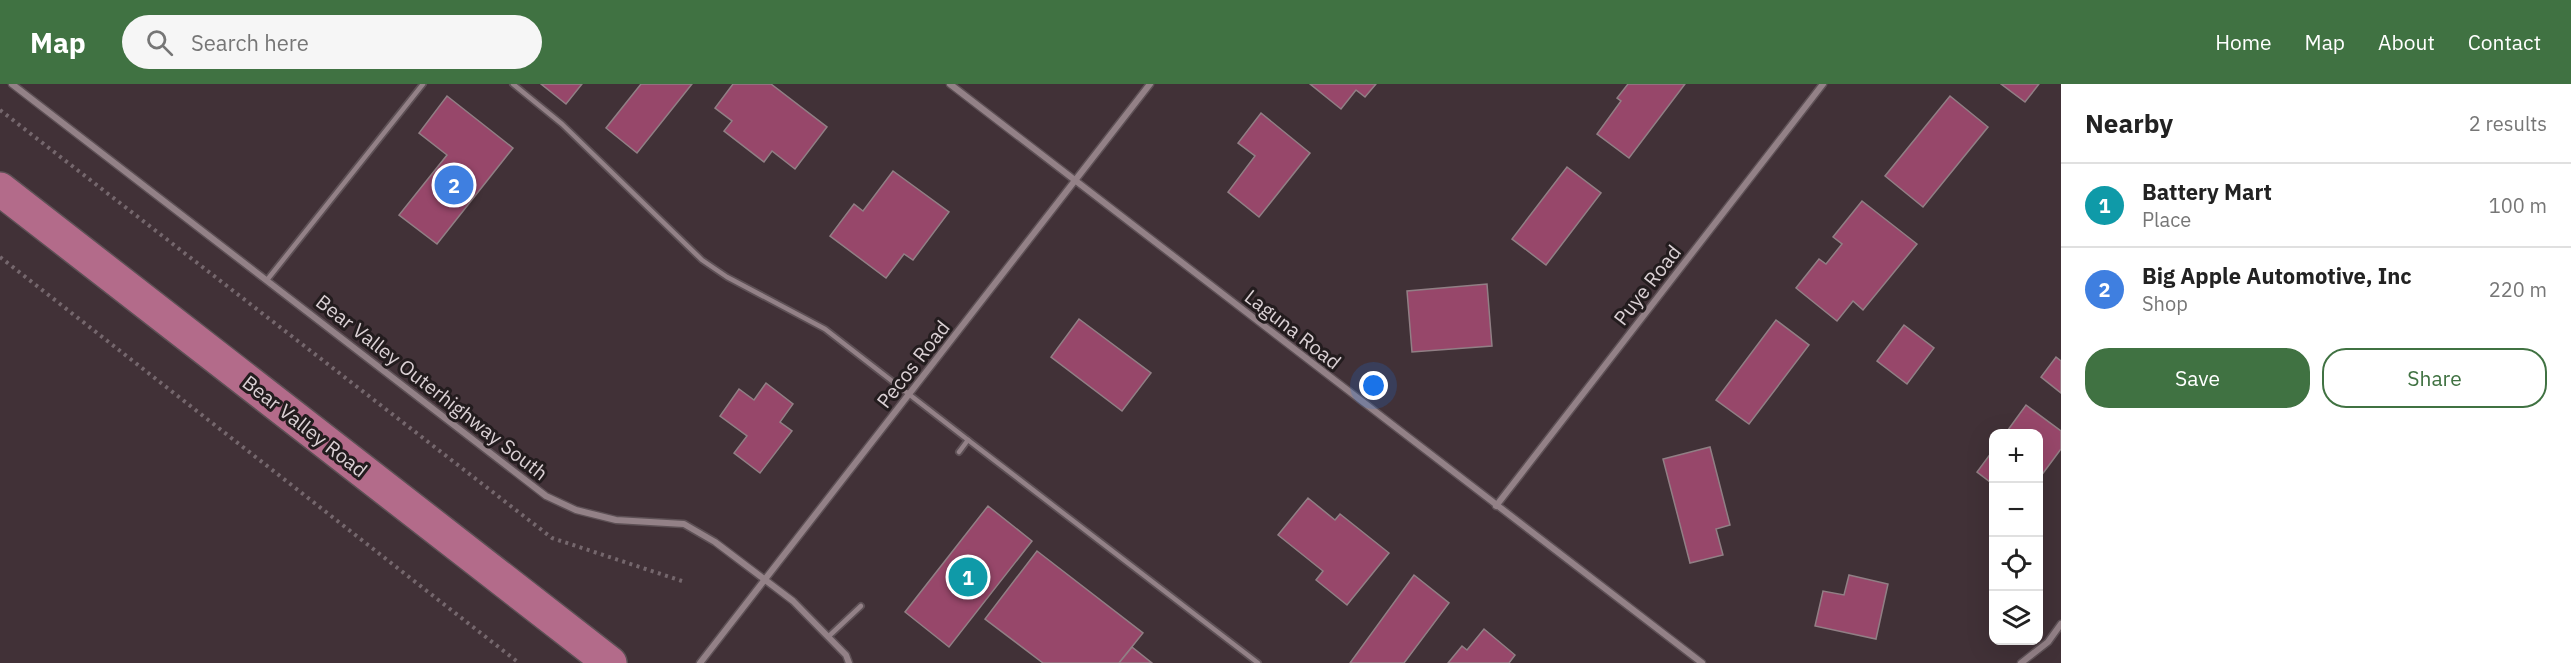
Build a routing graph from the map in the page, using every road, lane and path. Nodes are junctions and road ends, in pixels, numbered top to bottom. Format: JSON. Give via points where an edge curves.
{"nodes":[{"id":1,"x":12,"y":84,"type":"edge"},
{"id":2,"x":423,"y":84,"type":"edge"},
{"id":3,"x":513,"y":84,"type":"edge"},
{"id":4,"x":950,"y":84,"type":"edge"},
{"id":5,"x":1150,"y":84,"type":"edge"},
{"id":6,"x":1823,"y":84,"type":"edge"},
{"id":7,"x":0,"y":110,"type":"edge"},
{"id":8,"x":1076,"y":182,"type":"junction"},
{"id":9,"x":0,"y":189,"type":"edge"},
{"id":10,"x":0,"y":258,"type":"edge"},
{"id":11,"x":267,"y":280,"type":"junction"},
{"id":12,"x":910,"y":395,"type":"junction"},
{"id":13,"x":968,"y":440,"type":"junction"},
{"id":14,"x":959,"y":452,"type":"dead end"},
{"id":15,"x":1496,"y":506,"type":"junction"},
{"id":16,"x":764,"y":579,"type":"junction"},
{"id":17,"x":682,"y":581,"type":"dead end"},
{"id":18,"x":861,"y":606,"type":"dead end"},
{"id":19,"x":2061,"y":624,"type":"edge"},
{"id":20,"x":828,"y":637,"type":"junction"},
{"id":21,"x":519,"y":663,"type":"edge"},
{"id":22,"x":610,"y":663,"type":"edge"},
{"id":23,"x":700,"y":663,"type":"edge"},
{"id":24,"x":849,"y":663,"type":"edge"},
{"id":25,"x":1258,"y":663,"type":"edge"},
{"id":26,"x":1702,"y":663,"type":"edge"},
{"id":27,"x":2021,"y":663,"type":"edge"}],
"edges":[{"from":1,"to":11,"type":"street","name":"Bear Valley Outerhighway South"},
{"from":2,"to":11,"type":"lane"},
{"from":3,"to":12,"type":"lane","via":[[562,124],[702,260],[825,329]]},
{"from":4,"to":8,"type":"street","name":"Laguna Road"},
{"from":5,"to":8,"type":"street","name":"Pecos Road"},
{"from":6,"to":15,"type":"street","name":"Puye Road"},
{"from":7,"to":17,"type":"path","via":[[552,538]]},
{"from":8,"to":12,"type":"street","name":"Pecos Road"},
{"from":8,"to":15,"type":"street","name":"Laguna Road"},
{"from":9,"to":22,"type":"main road","name":"Bear Valley Road"},
{"from":10,"to":21,"type":"path"},
{"from":11,"to":16,"type":"street","name":"Bear Valley Outerhighway South","via":[[546,496],[576,510],[616,520],[684,524]]},
{"from":12,"to":13,"type":"lane"},
{"from":12,"to":16,"type":"street","name":"Pecos Road"},
{"from":13,"to":14,"type":"lane"},
{"from":13,"to":25,"type":"lane"},
{"from":15,"to":26,"type":"street","name":"Laguna Road"},
{"from":16,"to":20,"type":"street","name":"Bear Valley Outerhighway South","via":[[793,601]]},
{"from":16,"to":23,"type":"street","name":"Pecos Road"},
{"from":18,"to":20,"type":"lane"},
{"from":19,"to":27,"type":"street","via":[[2048,642]]},
{"from":20,"to":24,"type":"street","name":"Bear Valley Outerhighway South"}]}
